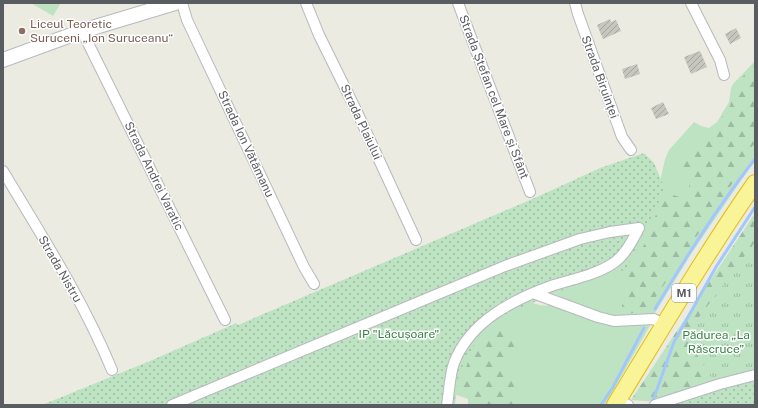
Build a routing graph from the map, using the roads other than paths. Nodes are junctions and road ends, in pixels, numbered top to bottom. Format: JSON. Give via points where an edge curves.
{"nodes":[{"id":1,"x":175,"y":3,"type":"edge"},
{"id":2,"x":182,"y":3,"type":"edge"},
{"id":3,"x":306,"y":3,"type":"edge"},
{"id":4,"x":458,"y":3,"type":"edge"},
{"id":5,"x":575,"y":3,"type":"edge"},
{"id":6,"x":691,"y":3,"type":"edge"},
{"id":7,"x":82,"y":31,"type":"junction"},
{"id":8,"x":3,"y":60,"type":"edge"},
{"id":9,"x":724,"y":75,"type":"dead end"},
{"id":10,"x":631,"y":150,"type":"dead end"},
{"id":11,"x":3,"y":171,"type":"edge"},
{"id":12,"x":755,"y":182,"type":"edge"},
{"id":13,"x":530,"y":192,"type":"dead end"},
{"id":14,"x":416,"y":240,"type":"dead end"},
{"id":15,"x":314,"y":284,"type":"dead end"},
{"id":16,"x":533,"y":293,"type":"junction"},
{"id":17,"x":225,"y":320,"type":"dead end"},
{"id":18,"x":664,"y":325,"type":"junction"},
{"id":19,"x":112,"y":370,"type":"dead end"},
{"id":20,"x":755,"y":375,"type":"edge"},
{"id":21,"x":620,"y":404,"type":"edge"},
{"id":22,"x":172,"y":405,"type":"edge"},
{"id":23,"x":446,"y":405,"type":"edge"},
{"id":24,"x":655,"y":405,"type":"edge"}],
"edges":[{"from":1,"to":7,"type":"main road"},
{"from":2,"to":15,"type":"street","name":"Strada Ion Vătămanu","via":[[191,27]]},
{"from":3,"to":14,"type":"street","name":"Strada Plaiului","via":[[318,35]]},
{"from":4,"to":13,"type":"street","name":"Strada Ștefan cel Mare și Sfânt"},
{"from":5,"to":10,"type":"street","name":"Strada Biruinței","via":[[619,130]]},
{"from":6,"to":9,"type":"street","via":[[720,60]]},
{"from":7,"to":8,"type":"main road"},
{"from":7,"to":17,"type":"street","name":"Strada Andrei Varatic"},
{"from":11,"to":19,"type":"street","name":"Strada Nistru","via":[[70,284]]},
{"from":12,"to":18,"type":"highway","number":"M1"},
{"from":16,"to":18,"type":"street","via":[[614,321],[654,319]]},
{"from":16,"to":22,"type":"street","via":[[612,264],[628,248],[639,228],[580,239],[505,266]]},
{"from":16,"to":23,"type":"street","via":[[491,316],[464,344],[454,364]]},
{"from":18,"to":21,"type":"highway","number":"M1"},
{"from":20,"to":24,"type":"street"}]}
